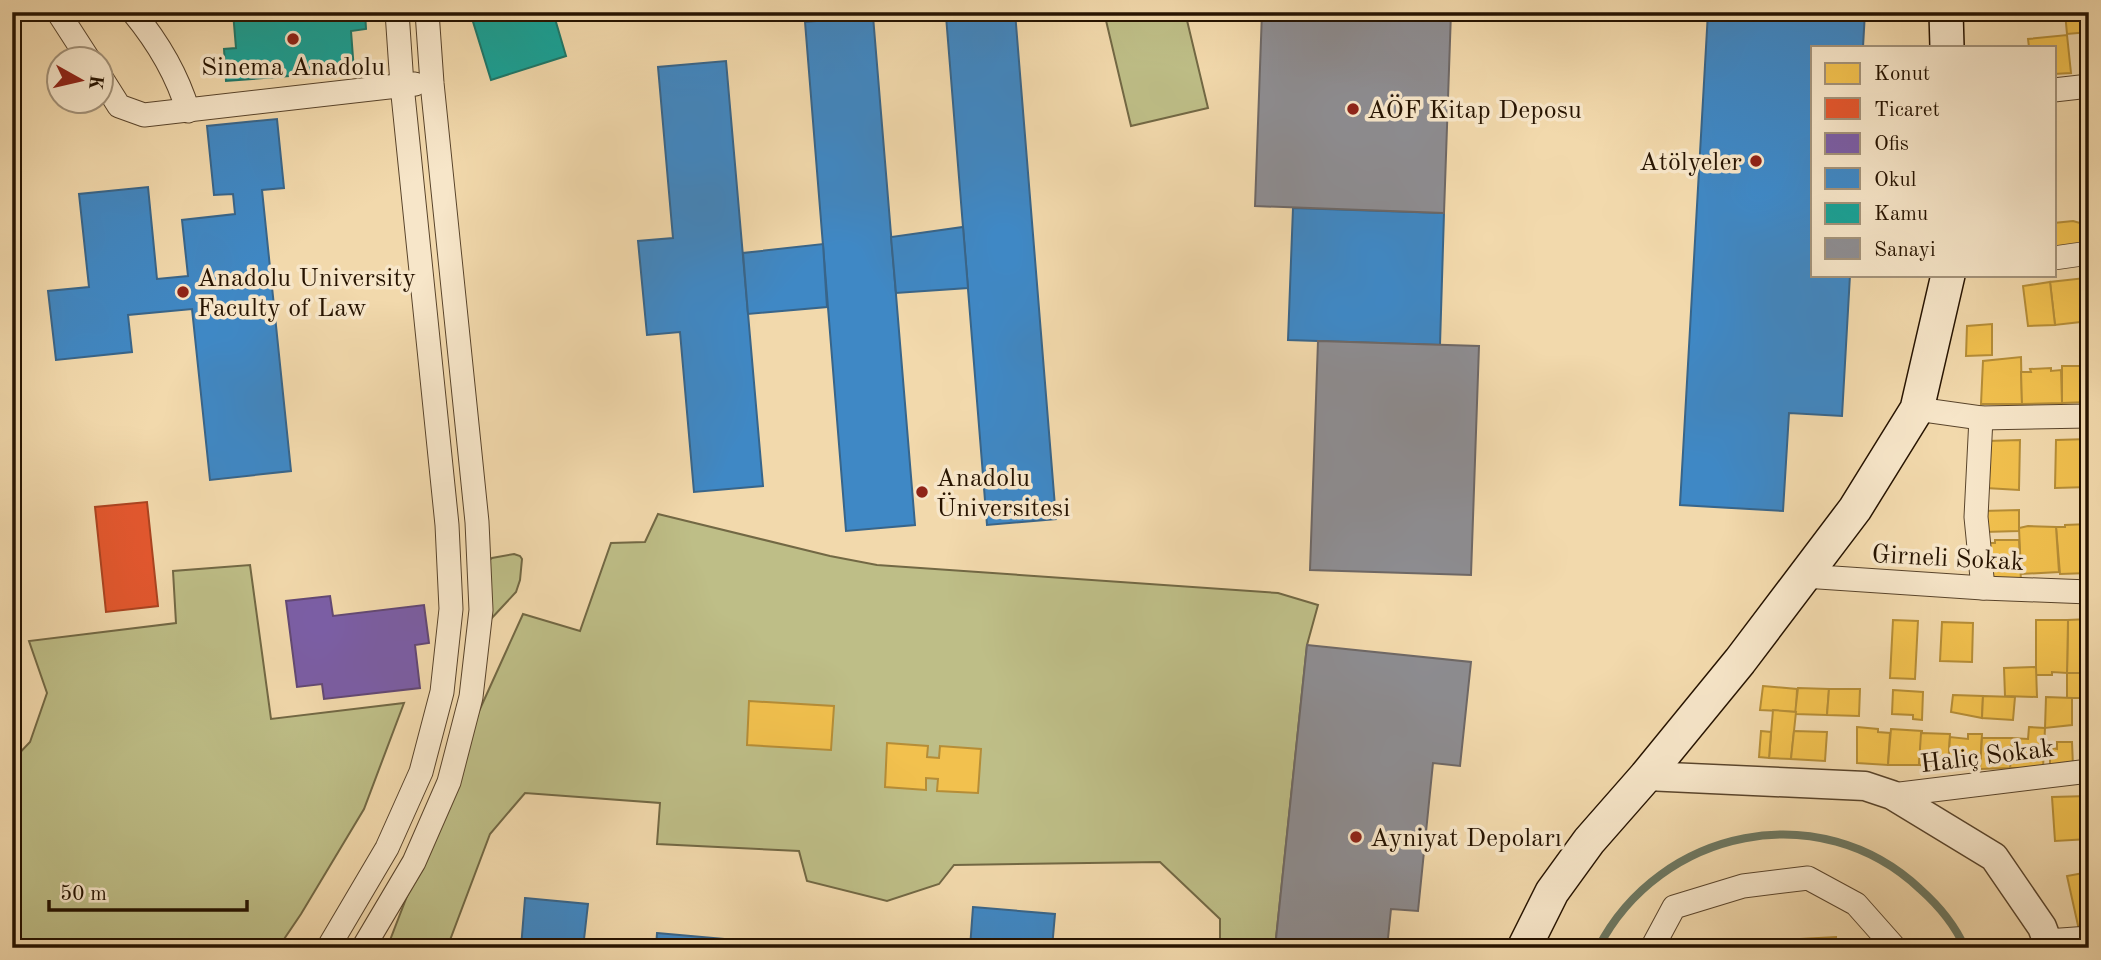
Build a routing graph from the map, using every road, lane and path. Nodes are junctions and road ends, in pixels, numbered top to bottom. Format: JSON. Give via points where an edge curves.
{"nodes":[{"id":1,"x":58,"y":12,"type":"edge"},
{"id":2,"x":133,"y":12,"type":"edge"},
{"id":3,"x":397,"y":12,"type":"edge"},
{"id":4,"x":427,"y":12,"type":"edge"},
{"id":5,"x":1946,"y":12,"type":"edge"},
{"id":6,"x":80,"y":46,"type":"edge"},
{"id":7,"x":1947,"y":46,"type":"edge"},
{"id":8,"x":432,"y":83,"type":"junction"},
{"id":9,"x":402,"y":85,"type":"junction"},
{"id":10,"x":2089,"y":86,"type":"edge"},
{"id":11,"x":2056,"y":90,"type":"edge"},
{"id":12,"x":116,"y":101,"type":"edge"},
{"id":13,"x":188,"y":111,"type":"junction"},
{"id":14,"x":2089,"y":253,"type":"edge"},
{"id":15,"x":2056,"y":258,"type":"edge"},
{"id":16,"x":1948,"y":276,"type":"edge"},
{"id":17,"x":1917,"y":409,"type":"junction"},
{"id":18,"x":2089,"y":416,"type":"edge"},
{"id":19,"x":1980,"y":418,"type":"junction"},
{"id":20,"x":1804,"y":576,"type":"junction"},
{"id":21,"x":1983,"y":588,"type":"junction"},
{"id":22,"x":2089,"y":592,"type":"edge"},
{"id":23,"x":2089,"y":771,"type":"edge"},
{"id":24,"x":1646,"y":776,"type":"junction"},
{"id":25,"x":1892,"y":795,"type":"junction"},
{"id":26,"x":2089,"y":938,"type":"edge"},
{"id":27,"x":2048,"y":944,"type":"edge"},
{"id":28,"x":330,"y":947,"type":"edge"},
{"id":29,"x":363,"y":948,"type":"edge"},
{"id":30,"x":1524,"y":948,"type":"edge"},
{"id":31,"x":1652,"y":948,"type":"edge"},
{"id":32,"x":1895,"y":948,"type":"edge"}],
"edges":[{"from":1,"to":6,"type":"street"},
{"from":2,"to":13,"type":"street","via":[[180,86]]},
{"from":3,"to":9,"type":"street"},
{"from":4,"to":8,"type":"street"},
{"from":5,"to":7,"type":"main road"},
{"from":8,"to":9,"type":"street"},
{"from":8,"to":29,"type":"street","via":[[477,522],[481,610],[471,697],[449,782],[414,862]]},
{"from":9,"to":13,"type":"street"},
{"from":9,"to":28,"type":"street","via":[[447,526],[451,609],[442,692],[421,772],[387,848]]},
{"from":10,"to":11,"type":"street"},
{"from":12,"to":13,"type":"street","via":[[144,115]]},
{"from":14,"to":15,"type":"street"},
{"from":16,"to":17,"type":"main road"},
{"from":17,"to":19,"type":"street"},
{"from":17,"to":20,"type":"main road","via":[[1855,509]]},
{"from":18,"to":19,"type":"street"},
{"from":19,"to":21,"type":"street","via":[[1976,517]]},
{"from":20,"to":21,"type":"street","name":"Girneli Sokak"},
{"from":20,"to":24,"type":"main road"},
{"from":21,"to":22,"type":"street","name":"Girneli Sokak"},
{"from":23,"to":25,"type":"street","name":"Haliç Sokak"},
{"from":24,"to":25,"type":"street","via":[[1865,786]]},
{"from":24,"to":30,"type":"main road","via":[[1558,884]]},
{"from":25,"to":27,"type":"street","via":[[1994,857],[2042,927]]},
{"from":26,"to":27,"type":"street"},
{"from":31,"to":32,"type":"street","via":[[1674,907],[1743,886],[1808,878],[1856,904]]}]}
